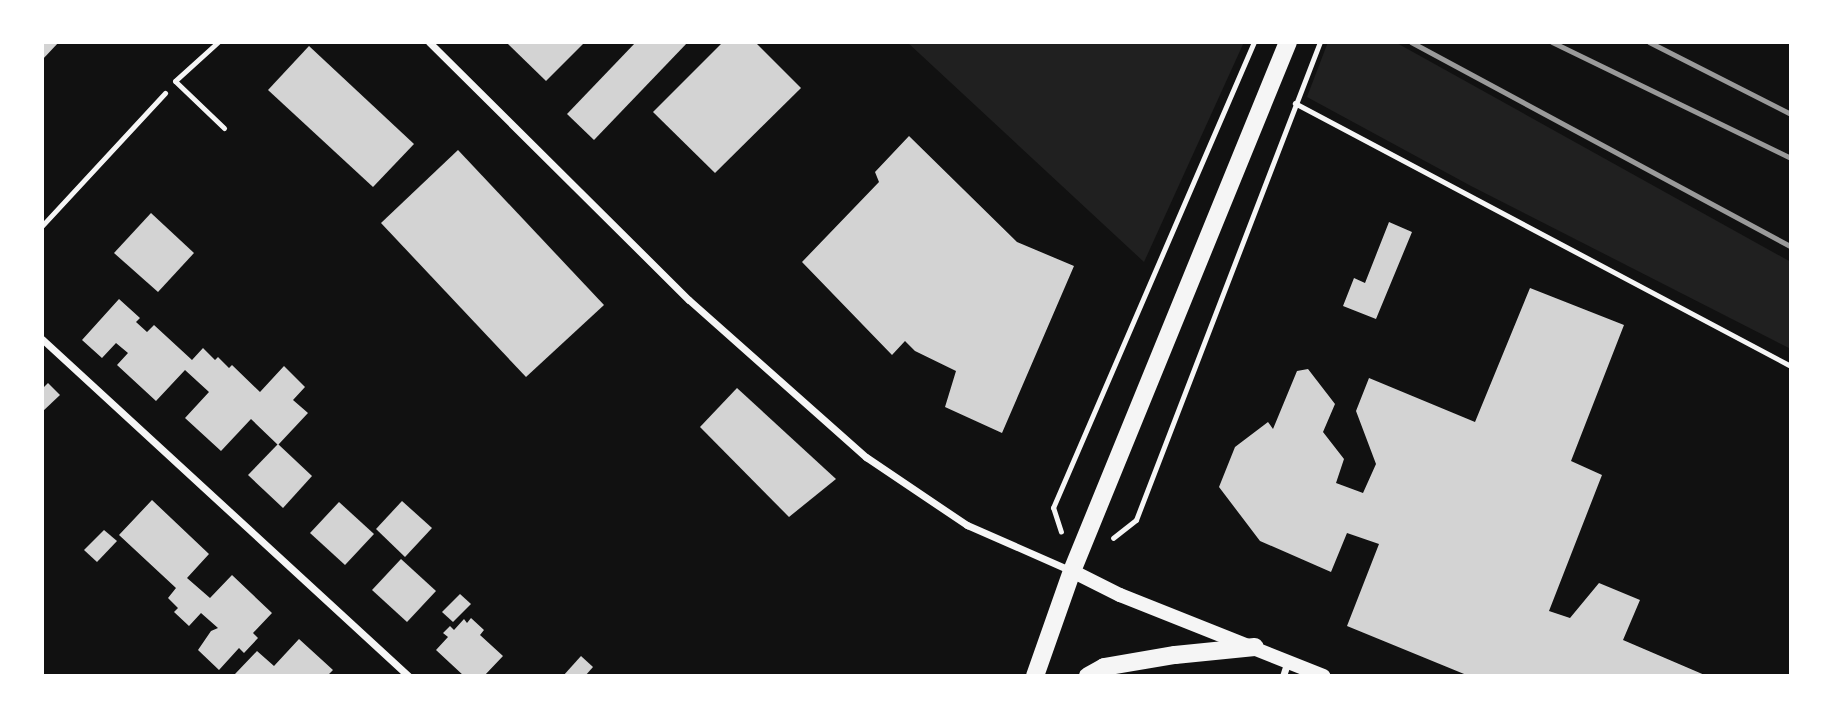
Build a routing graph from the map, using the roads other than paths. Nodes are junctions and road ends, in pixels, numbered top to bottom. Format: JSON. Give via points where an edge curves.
{"nodes":[{"id":1,"x":218,"y":42,"type":"edge"},
{"id":2,"x":429,"y":42,"type":"edge"},
{"id":3,"x":1288,"y":43,"type":"edge"},
{"id":4,"x":224,"y":128,"type":"dead end"},
{"id":5,"x":42,"y":339,"type":"edge"},
{"id":6,"x":1072,"y":571,"type":"junction"},
{"id":7,"x":1255,"y":647,"type":"junction"},
{"id":8,"x":1288,"y":661,"type":"junction"},
{"id":9,"x":409,"y":676,"type":"edge"},
{"id":10,"x":1035,"y":676,"type":"edge"},
{"id":11,"x":1088,"y":676,"type":"edge"},
{"id":12,"x":1283,"y":676,"type":"edge"},
{"id":13,"x":1324,"y":676,"type":"edge"}],
"edges":[{"from":1,"to":4,"type":"lane","via":[[175,81]]},
{"from":2,"to":6,"type":"street","via":[[673,285],[866,457],[967,525]]},
{"from":3,"to":6,"type":"main road"},
{"from":5,"to":9,"type":"street"},
{"from":6,"to":7,"type":"main road"},
{"from":6,"to":10,"type":"main road"},
{"from":7,"to":8,"type":"main road"},
{"from":7,"to":11,"type":"main road","via":[[1104,667]]},
{"from":8,"to":12,"type":"street"},
{"from":8,"to":13,"type":"main road"}]}
